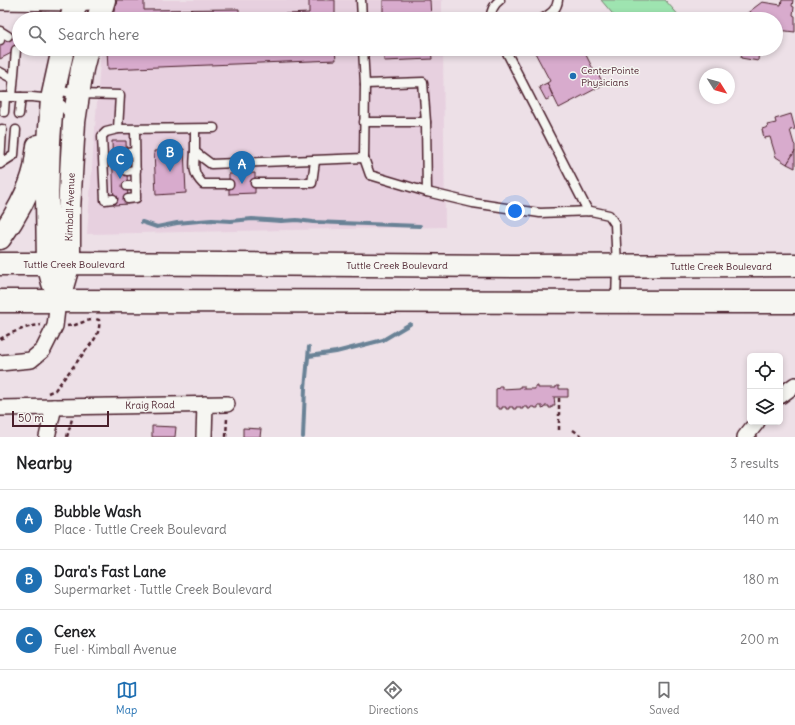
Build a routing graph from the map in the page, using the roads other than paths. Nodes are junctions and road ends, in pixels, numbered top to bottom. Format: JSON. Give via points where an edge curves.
{"nodes":[{"id":1,"x":361,"y":0,"type":"edge"},
{"id":2,"x":500,"y":0,"type":"edge"},
{"id":3,"x":558,"y":0,"type":"edge"},
{"id":4,"x":0,"y":2,"type":"edge"},
{"id":5,"x":74,"y":7,"type":"edge"},
{"id":6,"x":102,"y":7,"type":"edge"},
{"id":7,"x":362,"y":12,"type":"edge"},
{"id":8,"x":491,"y":12,"type":"edge"},
{"id":9,"x":552,"y":12,"type":"edge"},
{"id":10,"x":0,"y":31,"type":"edge"},
{"id":11,"x":3,"y":38,"type":"edge"},
{"id":12,"x":8,"y":54,"type":"dead end"},
{"id":13,"x":15,"y":56,"type":"edge"},
{"id":14,"x":62,"y":56,"type":"edge"},
{"id":15,"x":85,"y":56,"type":"edge"},
{"id":16,"x":364,"y":56,"type":"edge"},
{"id":17,"x":509,"y":56,"type":"edge"},
{"id":18,"x":14,"y":68,"type":"junction"},
{"id":19,"x":1,"y":71,"type":"edge"},
{"id":20,"x":13,"y":78,"type":"junction"},
{"id":21,"x":365,"y":84,"type":"junction"},
{"id":22,"x":54,"y":94,"type":"junction"},
{"id":23,"x":78,"y":94,"type":"junction"},
{"id":24,"x":6,"y":97,"type":"edge"},
{"id":25,"x":21,"y":97,"type":"junction"},
{"id":26,"x":4,"y":112,"type":"dead end"},
{"id":27,"x":18,"y":114,"type":"dead end"},
{"id":28,"x":74,"y":122,"type":"junction"},
{"id":29,"x":364,"y":122,"type":"junction"},
{"id":30,"x":426,"y":122,"type":"junction"},
{"id":31,"x":195,"y":128,"type":"junction"},
{"id":32,"x":214,"y":128,"type":"dead end"},
{"id":33,"x":2,"y":129,"type":"dead end"},
{"id":34,"x":118,"y":129,"type":"junction"},
{"id":35,"x":16,"y":130,"type":"dead end"},
{"id":36,"x":135,"y":130,"type":"junction"},
{"id":37,"x":135,"y":152,"type":"junction"},
{"id":38,"x":195,"y":152,"type":"junction"},
{"id":39,"x":126,"y":153,"type":"dead end"},
{"id":40,"x":112,"y":154,"type":"dead end"},
{"id":41,"x":103,"y":155,"type":"junction"},
{"id":42,"x":364,"y":158,"type":"junction"},
{"id":43,"x":315,"y":161,"type":"junction"},
{"id":44,"x":0,"y":164,"type":"edge"},
{"id":45,"x":136,"y":170,"type":"junction"},
{"id":46,"x":127,"y":171,"type":"dead end"},
{"id":47,"x":112,"y":172,"type":"dead end"},
{"id":48,"x":104,"y":173,"type":"junction"},
{"id":49,"x":255,"y":183,"type":"dead end"},
{"id":50,"x":229,"y":184,"type":"dead end"},
{"id":51,"x":428,"y":192,"type":"junction"},
{"id":52,"x":113,"y":199,"type":"dead end"},
{"id":53,"x":128,"y":199,"type":"dead end"},
{"id":54,"x":588,"y":211,"type":"junction"},
{"id":55,"x":0,"y":238,"type":"edge"},
{"id":56,"x":0,"y":264,"type":"edge"},
{"id":57,"x":58,"y":264,"type":"junction"},
{"id":58,"x":795,"y":265,"type":"edge"},
{"id":59,"x":617,"y":266,"type":"junction"},
{"id":60,"x":0,"y":301,"type":"edge"},
{"id":61,"x":58,"y":301,"type":"junction"},
{"id":62,"x":616,"y":302,"type":"junction"},
{"id":63,"x":795,"y":302,"type":"edge"},
{"id":64,"x":0,"y":363,"type":"edge"},
{"id":65,"x":795,"y":385,"type":"edge"},
{"id":66,"x":783,"y":394,"type":"edge"},
{"id":67,"x":205,"y":404,"type":"junction"},
{"id":68,"x":227,"y":404,"type":"road end"},
{"id":69,"x":54,"y":407,"type":"junction"},
{"id":70,"x":0,"y":408,"type":"edge"},
{"id":71,"x":755,"y":425,"type":"edge"},
{"id":72,"x":47,"y":437,"type":"edge"},
{"id":73,"x":204,"y":437,"type":"edge"},
{"id":74,"x":745,"y":437,"type":"edge"}],
"edges":[{"from":1,"to":7,"type":"lane"},
{"from":2,"to":8,"type":"lane"},
{"from":3,"to":9,"type":"lane"},
{"from":4,"to":5,"type":"street"},
{"from":5,"to":6,"type":"street"},
{"from":10,"to":11,"type":"lane"},
{"from":12,"to":18,"type":"lane"},
{"from":13,"to":18,"type":"lane"},
{"from":14,"to":22,"type":"main road","name":"Kimball Avenue"},
{"from":15,"to":23,"type":"main road","name":"Kimball Avenue"},
{"from":16,"to":21,"type":"lane"},
{"from":17,"to":54,"type":"lane"},
{"from":18,"to":20,"type":"lane"},
{"from":19,"to":20,"type":"lane"},
{"from":20,"to":24,"type":"lane"},
{"from":21,"to":29,"type":"lane"},
{"from":21,"to":30,"type":"lane","via":[[423,82]]},
{"from":22,"to":23,"type":"lane"},
{"from":22,"to":25,"type":"lane"},
{"from":22,"to":28,"type":"lane"},
{"from":22,"to":55,"type":"main road","via":[[41,126],[35,168],[30,183]]},
{"from":22,"to":57,"type":"main road","name":"Kimball Avenue","via":[[47,198]]},
{"from":23,"to":28,"type":"main road","name":"Kimball Avenue"},
{"from":23,"to":34,"type":"lane","via":[[120,95]]},
{"from":24,"to":25,"type":"lane"},
{"from":24,"to":26,"type":"lane"},
{"from":25,"to":27,"type":"lane"},
{"from":28,"to":57,"type":"main road","name":"Kimball Avenue","via":[[69,210]]},
{"from":29,"to":30,"type":"lane"},
{"from":29,"to":42,"type":"lane"},
{"from":30,"to":51,"type":"lane"},
{"from":31,"to":32,"type":"lane"},
{"from":31,"to":36,"type":"lane"},
{"from":31,"to":38,"type":"lane"},
{"from":33,"to":44,"type":"lane"},
{"from":34,"to":36,"type":"lane"},
{"from":34,"to":41,"type":"lane","via":[[106,132],[102,136]]},
{"from":35,"to":44,"type":"lane","via":[[14,155]]},
{"from":36,"to":37,"type":"lane"},
{"from":37,"to":39,"type":"lane"},
{"from":37,"to":45,"type":"lane"},
{"from":38,"to":43,"type":"lane","via":[[211,164]]},
{"from":38,"to":50,"type":"lane","via":[[194,170],[203,184]]},
{"from":40,"to":41,"type":"lane"},
{"from":41,"to":48,"type":"lane"},
{"from":42,"to":43,"type":"lane"},
{"from":42,"to":51,"type":"lane","via":[[370,175]]},
{"from":43,"to":49,"type":"lane","via":[[312,183]]},
{"from":45,"to":46,"type":"lane"},
{"from":45,"to":53,"type":"lane","via":[[132,186],[136,198]]},
{"from":47,"to":48,"type":"lane"},
{"from":48,"to":52,"type":"lane","via":[[109,187],[104,200]]},
{"from":51,"to":54,"type":"lane","via":[[473,203],[540,213]]},
{"from":54,"to":59,"type":"lane","via":[[609,215],[615,224]]},
{"from":56,"to":57,"type":"main road","name":"Tuttle Creek Boulevard"},
{"from":57,"to":59,"type":"main road","name":"Tuttle Creek Boulevard"},
{"from":57,"to":61,"type":"main road","name":"Kimball Avenue"},
{"from":58,"to":59,"type":"main road","name":"Tuttle Creek Boulevard"},
{"from":59,"to":62,"type":"lane"},
{"from":60,"to":61,"type":"main road"},
{"from":61,"to":62,"type":"main road"},
{"from":61,"to":64,"type":"street","via":[[55,326],[44,350],[31,360]]},
{"from":62,"to":63,"type":"main road"},
{"from":65,"to":66,"type":"street"},
{"from":67,"to":68,"type":"street","name":"Kraig Road"},
{"from":67,"to":69,"type":"street","name":"Kraig Road"},
{"from":67,"to":73,"type":"street"},
{"from":69,"to":70,"type":"street","name":"Kraig Road"},
{"from":69,"to":72,"type":"street"},
{"from":71,"to":74,"type":"street"}]}
